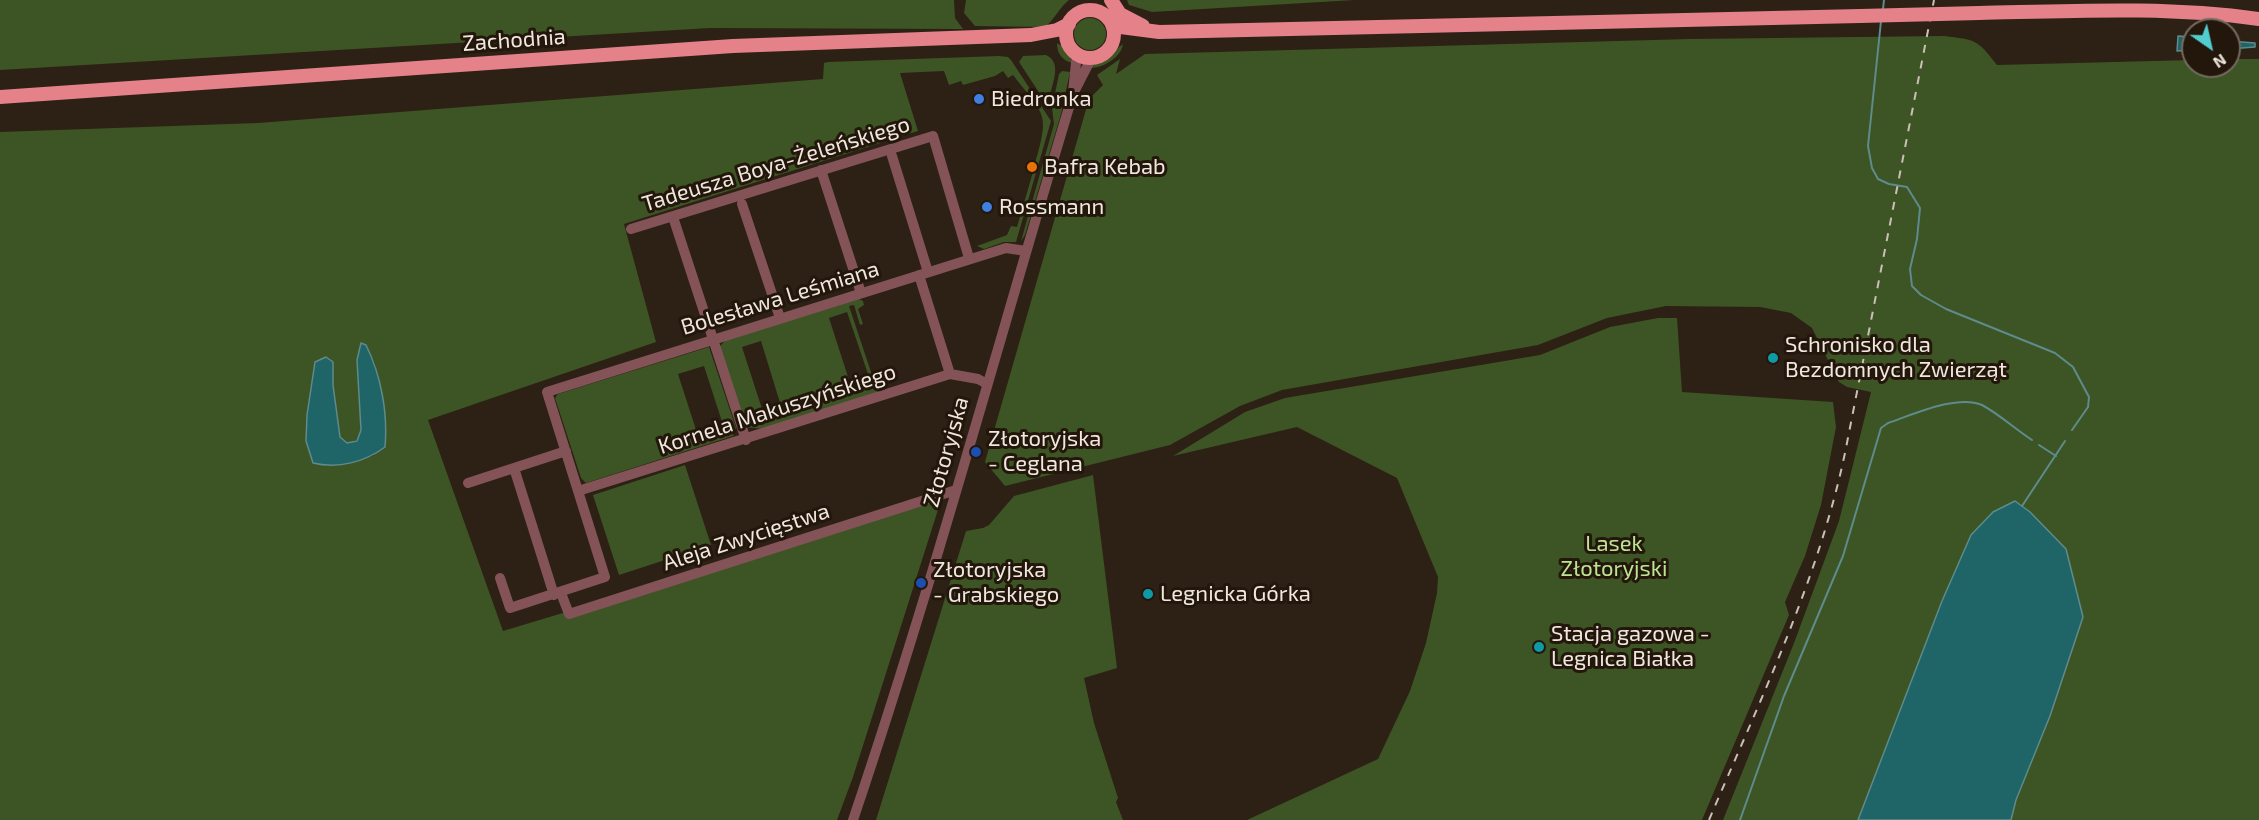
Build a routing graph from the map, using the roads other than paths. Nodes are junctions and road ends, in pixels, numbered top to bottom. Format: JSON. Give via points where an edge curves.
{"nodes":[{"id":1,"x":1104,"y":0,"type":"edge"},
{"id":2,"x":1110,"y":0,"type":"edge"},
{"id":3,"x":1092,"y":5,"type":"edge"},
{"id":4,"x":2259,"y":19,"type":"edge"},
{"id":5,"x":1109,"y":21,"type":"junction"},
{"id":6,"x":1069,"y":24,"type":"junction"},
{"id":7,"x":1159,"y":32,"type":"junction"},
{"id":8,"x":1031,"y":35,"type":"junction"},
{"id":9,"x":1112,"y":44,"type":"junction"},
{"id":10,"x":1073,"y":48,"type":"junction"},
{"id":11,"x":1092,"y":57,"type":"junction"},
{"id":12,"x":1072,"y":94,"type":"junction"},
{"id":13,"x":0,"y":97,"type":"edge"},
{"id":14,"x":892,"y":156,"type":"dead end"},
{"id":15,"x":821,"y":170,"type":"junction"},
{"id":16,"x":742,"y":204,"type":"dead end"},
{"id":17,"x":674,"y":217,"type":"junction"},
{"id":18,"x":631,"y":229,"type":"dead end"},
{"id":19,"x":1026,"y":251,"type":"junction"},
{"id":20,"x":969,"y":258,"type":"junction"},
{"id":21,"x":923,"y":273,"type":"junction"},
{"id":22,"x":861,"y":293,"type":"junction"},
{"id":23,"x":780,"y":318,"type":"junction"},
{"id":24,"x":713,"y":339,"type":"junction"},
{"id":25,"x":950,"y":374,"type":"junction"},
{"id":26,"x":987,"y":384,"type":"junction"},
{"id":27,"x":746,"y":440,"type":"junction"},
{"id":28,"x":566,"y":451,"type":"junction"},
{"id":29,"x":514,"y":468,"type":"junction"},
{"id":30,"x":468,"y":483,"type":"dead end"},
{"id":31,"x":956,"y":490,"type":"junction"},
{"id":32,"x":578,"y":491,"type":"junction"},
{"id":33,"x":500,"y":578,"type":"dead end"},
{"id":34,"x":557,"y":594,"type":"junction"},
{"id":35,"x":853,"y":820,"type":"edge"}],
"edges":[{"from":1,"to":5,"type":"main road"},
{"from":2,"to":7,"type":"main road","via":[[1123,17]]},
{"from":3,"to":5,"type":"main road"},
{"from":3,"to":6,"type":"main road"},
{"from":4,"to":7,"type":"main road","bridge":true,"via":[[2202,12],[2110,10]]},
{"from":5,"to":7,"type":"main road","via":[[1123,29]]},
{"from":5,"to":9,"type":"main road","via":[[1114,34]]},
{"from":6,"to":8,"type":"main road","name":"Zachodnia"},
{"from":6,"to":10,"type":"main road","via":[[1067,33]]},
{"from":7,"to":9,"type":"main road"},
{"from":8,"to":10,"type":"main road","name":"Zachodnia"},
{"from":8,"to":13,"type":"main road","name":"Zachodnia","via":[[733,46]]},
{"from":9,"to":11,"type":"main road","via":[[1104,53]]},
{"from":10,"to":11,"type":"main road"},
{"from":10,"to":12,"type":"street","name":"Złotoryjska"},
{"from":11,"to":12,"type":"street","name":"Złotoryjska"},
{"from":12,"to":19,"type":"street","name":"Złotoryjska"},
{"from":14,"to":21,"type":"street"},
{"from":15,"to":17,"type":"street","name":"Tadeusza Boya-Żeleńskiego"},
{"from":15,"to":20,"type":"street","name":"Tadeusza Boya-Żeleńskiego","via":[[933,136]]},
{"from":15,"to":22,"type":"street"},
{"from":16,"to":23,"type":"street"},
{"from":17,"to":18,"type":"street","name":"Tadeusza Boya-Żeleńskiego"},
{"from":17,"to":24,"type":"street"},
{"from":19,"to":20,"type":"street","name":"Bolesława Leśmiana","via":[[1006,248]]},
{"from":19,"to":26,"type":"street","name":"Złotoryjska"},
{"from":20,"to":21,"type":"street","name":"Bolesława Leśmiana"},
{"from":21,"to":22,"type":"street","name":"Bolesława Leśmiana"},
{"from":21,"to":25,"type":"street"},
{"from":22,"to":23,"type":"street","name":"Bolesława Leśmiana"},
{"from":23,"to":24,"type":"street","name":"Bolesława Leśmiana"},
{"from":24,"to":27,"type":"street"},
{"from":24,"to":28,"type":"street","name":"Bolesława Leśmiana","via":[[547,392]]},
{"from":25,"to":26,"type":"street","name":"Kornela Makuszyńskiego"},
{"from":25,"to":27,"type":"street","name":"Kornela Makuszyńskiego"},
{"from":26,"to":31,"type":"street","name":"Złotoryjska"},
{"from":27,"to":32,"type":"street","name":"Kornela Makuszyńskiego"},
{"from":28,"to":29,"type":"street"},
{"from":28,"to":32,"type":"street"},
{"from":29,"to":30,"type":"street"},
{"from":29,"to":34,"type":"street"},
{"from":31,"to":34,"type":"street","name":"Aleja Zwycięstwa","via":[[569,614]]},
{"from":31,"to":35,"type":"street","name":"Złotoryjska","via":[[890,713]]},
{"from":32,"to":34,"type":"street","via":[[605,577]]},
{"from":33,"to":34,"type":"street","via":[[510,608]]}]}
